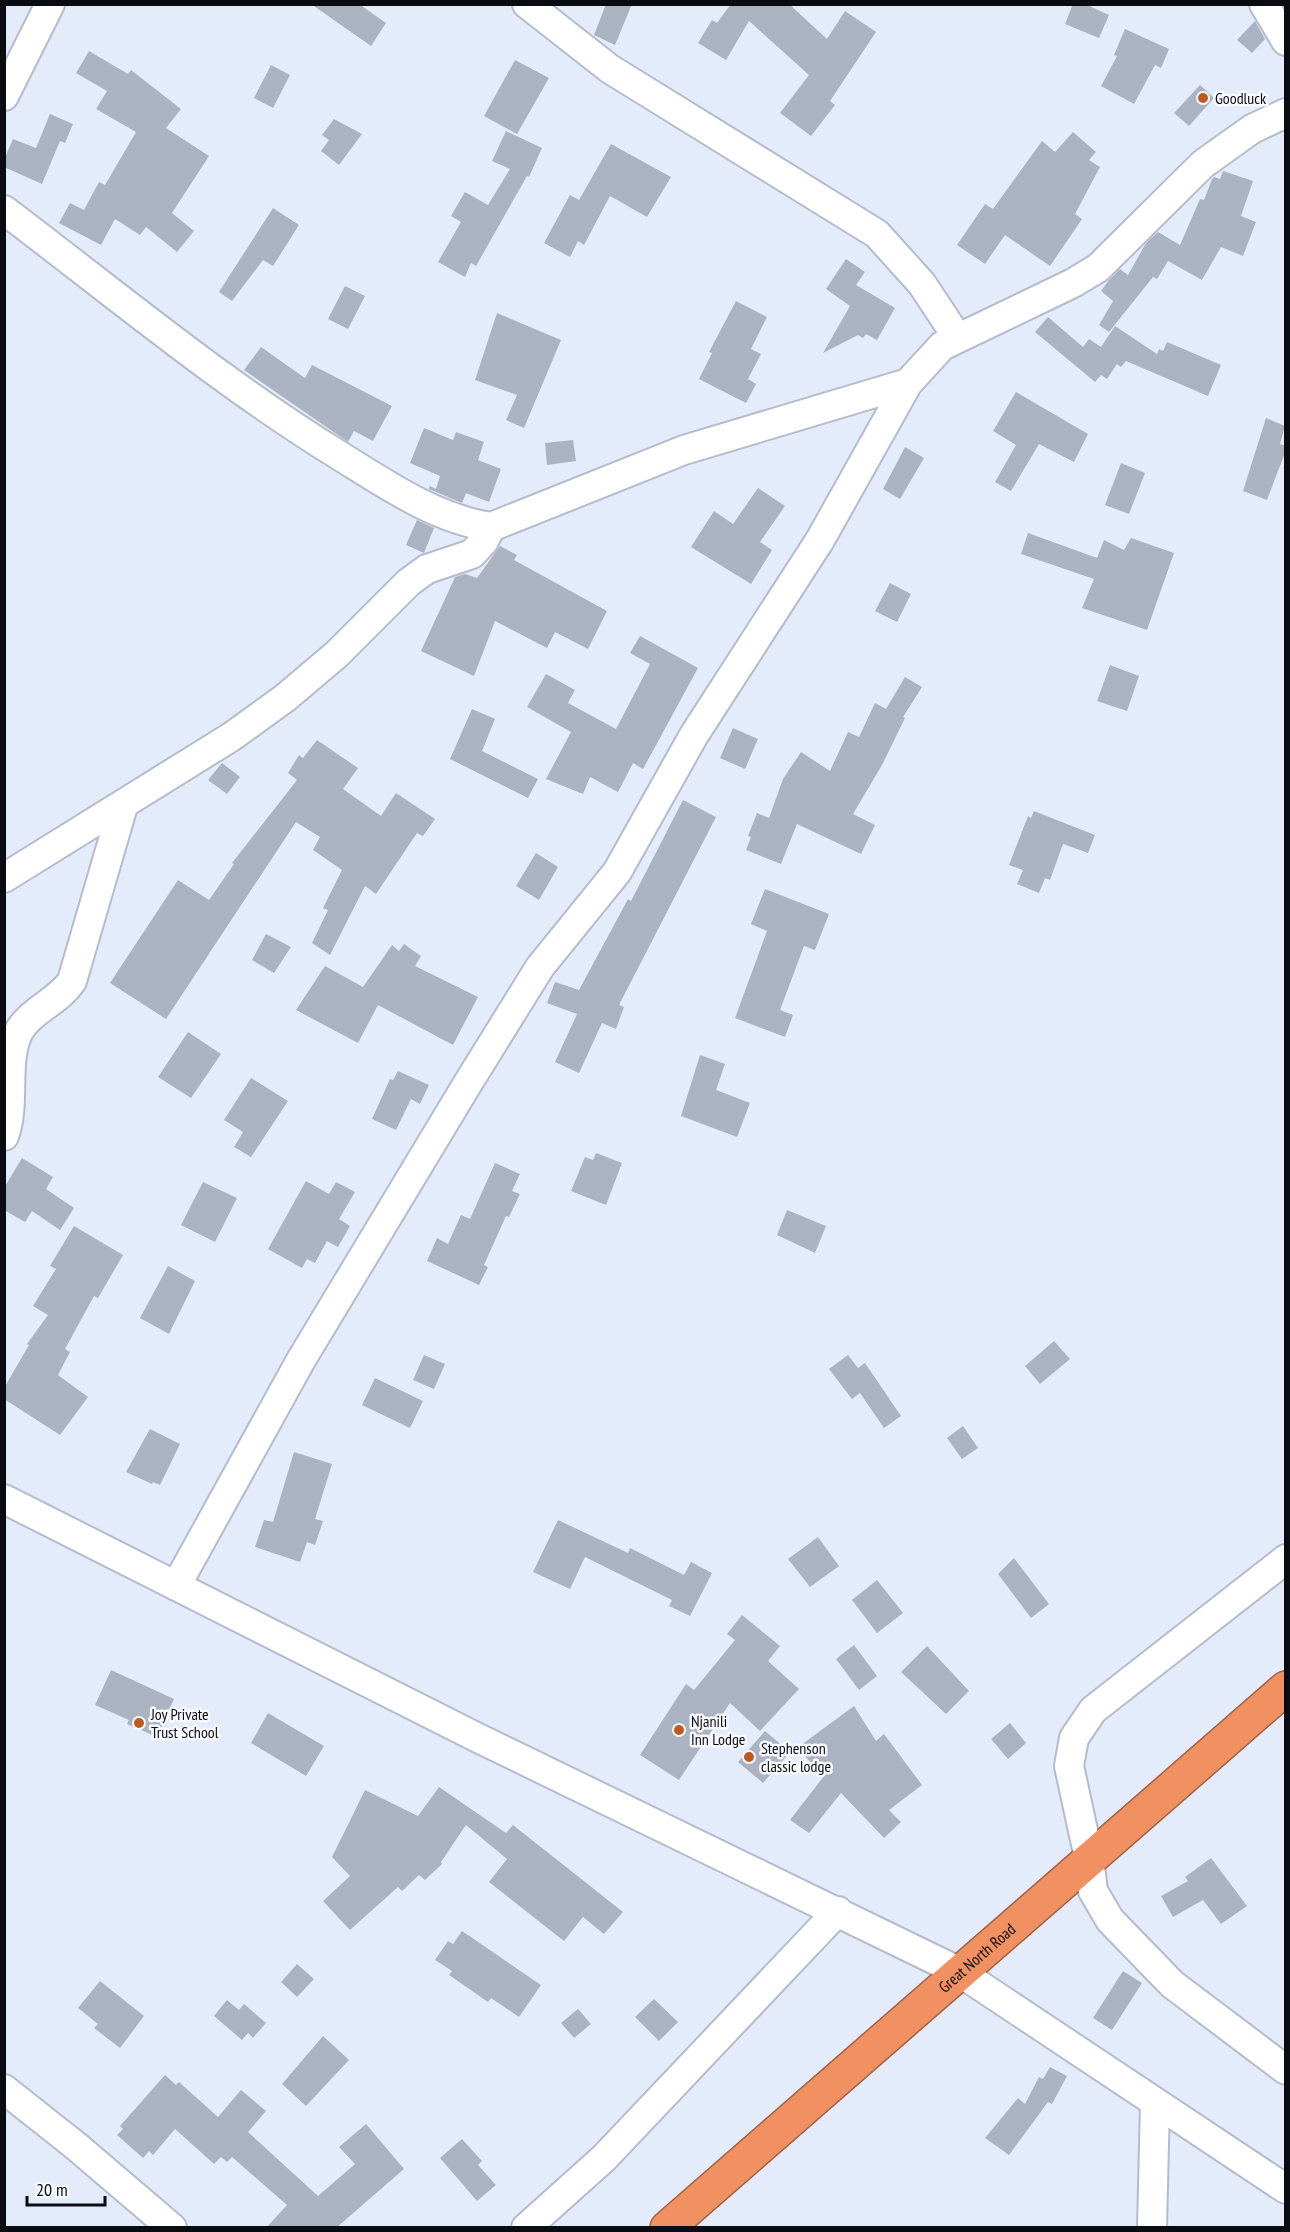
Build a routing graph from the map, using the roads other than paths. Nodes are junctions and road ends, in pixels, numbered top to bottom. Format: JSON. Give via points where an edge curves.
{"nodes":[{"id":1,"x":51,"y":4,"type":"edge"},
{"id":2,"x":1264,"y":4,"type":"edge"},
{"id":3,"x":537,"y":7,"type":"edge"},
{"id":4,"x":1286,"y":41,"type":"edge"},
{"id":5,"x":4,"y":96,"type":"edge"},
{"id":6,"x":1286,"y":113,"type":"edge"},
{"id":7,"x":4,"y":210,"type":"edge"},
{"id":8,"x":957,"y":337,"type":"junction"},
{"id":9,"x":908,"y":383,"type":"junction"},
{"id":10,"x":491,"y":527,"type":"junction"},
{"id":11,"x":123,"y":806,"type":"junction"},
{"id":12,"x":58,"y":846,"type":"junction"},
{"id":13,"x":4,"y":852,"type":"edge"},
{"id":14,"x":4,"y":878,"type":"edge"},
{"id":15,"x":4,"y":1136,"type":"edge"},
{"id":16,"x":4,"y":1499,"type":"edge"},
{"id":17,"x":1286,"y":1558,"type":"edge"},
{"id":18,"x":176,"y":1586,"type":"junction"},
{"id":19,"x":1286,"y":1688,"type":"edge"},
{"id":20,"x":1089,"y":1858,"type":"junction"},
{"id":21,"x":838,"y":1911,"type":"junction"},
{"id":22,"x":958,"y":1971,"type":"junction"},
{"id":23,"x":1286,"y":2070,"type":"edge"},
{"id":24,"x":4,"y":2089,"type":"edge"},
{"id":25,"x":1155,"y":2102,"type":"junction"},
{"id":26,"x":1286,"y":2189,"type":"edge"},
{"id":27,"x":172,"y":2228,"type":"edge"},
{"id":28,"x":526,"y":2228,"type":"edge"},
{"id":29,"x":667,"y":2228,"type":"edge"},
{"id":30,"x":1152,"y":2228,"type":"edge"}],
"edges":[{"from":1,"to":5,"type":"street"},
{"from":2,"to":4,"type":"street"},
{"from":3,"to":8,"type":"street","via":[[610,69],[877,234],[922,284]]},
{"from":6,"to":8,"type":"street","via":[[1252,129],[1203,164],[1098,268]]},
{"from":7,"to":10,"type":"street","via":[[118,300],[300,431],[435,510]]},
{"from":8,"to":9,"type":"street","via":[[934,352]]},
{"from":9,"to":10,"type":"street","via":[[684,450]]},
{"from":9,"to":18,"type":"street","via":[[820,540],[694,735],[617,872],[540,967],[462,1093],[291,1379]]},
{"from":10,"to":11,"type":"street","via":[[472,554],[427,569],[409,582],[337,654],[285,698]]},
{"from":11,"to":12,"type":"street"},
{"from":11,"to":15,"type":"street","via":[[72,981],[17,1035]]},
{"from":12,"to":13,"type":"street"},
{"from":12,"to":14,"type":"street"},
{"from":16,"to":18,"type":"street"},
{"from":17,"to":20,"type":"street","via":[[1093,1710],[1074,1738],[1069,1766]]},
{"from":18,"to":21,"type":"street","via":[[476,1737]]},
{"from":19,"to":20,"type":"highway","name":"Great North Road"},
{"from":20,"to":22,"type":"highway","name":"Great North Road"},
{"from":20,"to":23,"type":"street","via":[[1093,1891],[1110,1920],[1172,1984]]},
{"from":21,"to":22,"type":"street"},
{"from":21,"to":28,"type":"street","via":[[604,2158]]},
{"from":22,"to":25,"type":"street"},
{"from":22,"to":29,"type":"highway","name":"Great North Road"},
{"from":24,"to":27,"type":"street"},
{"from":25,"to":26,"type":"street"},
{"from":25,"to":30,"type":"street"}]}
